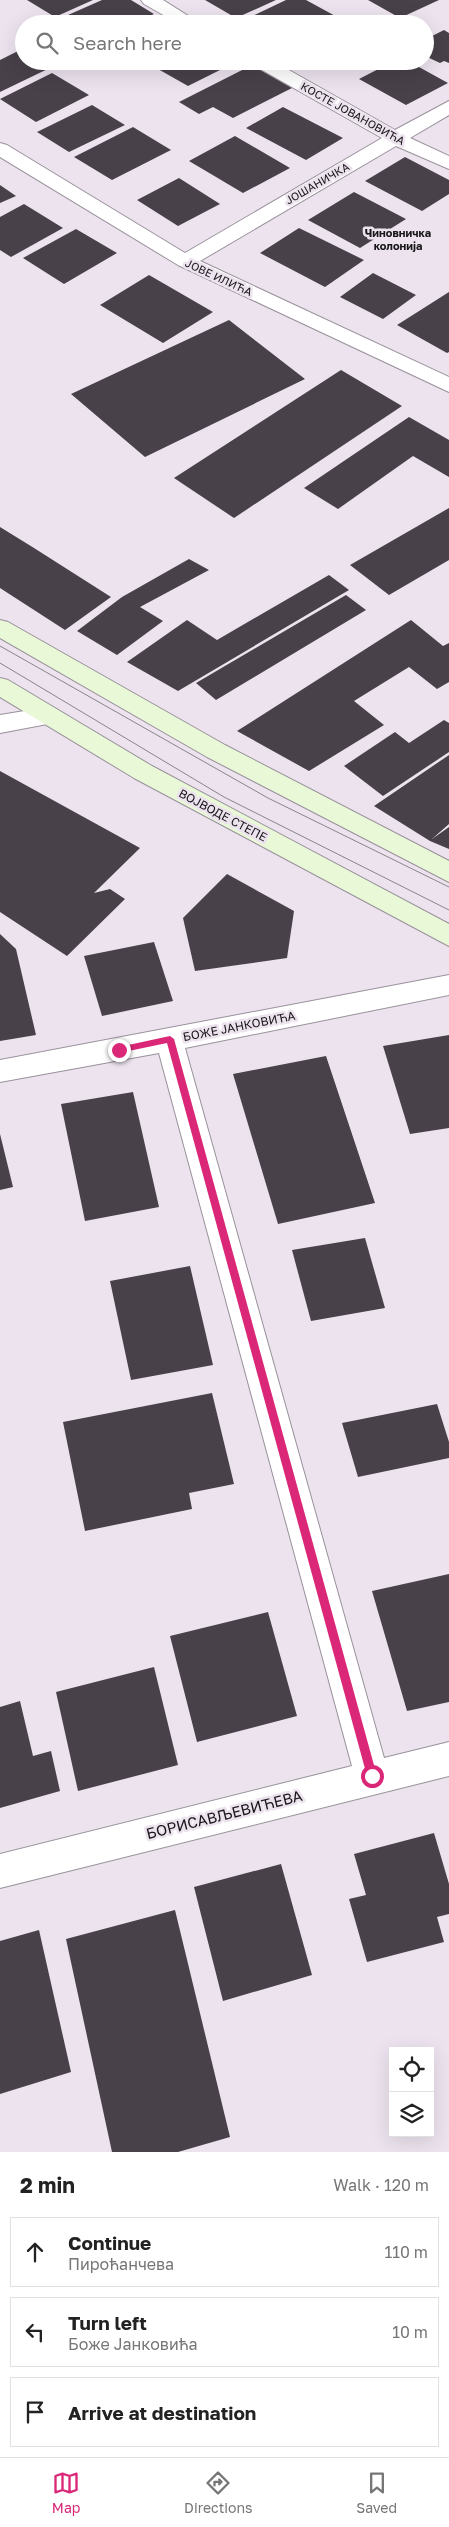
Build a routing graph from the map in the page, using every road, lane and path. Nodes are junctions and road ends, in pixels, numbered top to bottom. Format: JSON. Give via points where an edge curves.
{"nodes":[{"id":1,"x":150,"y":0,"type":"edge"},
{"id":2,"x":176,"y":15,"type":"edge"},
{"id":3,"x":275,"y":70,"type":"edge"},
{"id":4,"x":449,"y":107,"type":"edge"},
{"id":5,"x":395,"y":138,"type":"junction"},
{"id":6,"x":0,"y":149,"type":"edge"},
{"id":7,"x":449,"y":163,"type":"edge"},
{"id":8,"x":185,"y":260,"type":"junction"},
{"id":9,"x":449,"y":385,"type":"edge"},
{"id":10,"x":0,"y":628,"type":"edge"},
{"id":11,"x":0,"y":686,"type":"edge"},
{"id":12,"x":50,"y":716,"type":"junction"},
{"id":13,"x":0,"y":724,"type":"edge"},
{"id":14,"x":449,"y":872,"type":"edge"},
{"id":15,"x":449,"y":936,"type":"edge"},
{"id":16,"x":449,"y":985,"type":"edge"},
{"id":17,"x":170,"y":1039,"type":"junction"},
{"id":18,"x":0,"y":1071,"type":"edge"},
{"id":19,"x":449,"y":1759,"type":"edge"},
{"id":20,"x":372,"y":1776,"type":"junction"},
{"id":21,"x":0,"y":1871,"type":"edge"}],
"edges":[{"from":1,"to":2,"type":"street"},
{"from":3,"to":5,"type":"street","name":"КОСТЕ ЈОВАНОВИЋА"},
{"from":4,"to":5,"type":"street","name":"ЈОШАНИЧКА"},
{"from":5,"to":7,"type":"street","name":"КОСТЕ ЈОВАНОВИЋА"},
{"from":5,"to":8,"type":"street","name":"ЈОШАНИЧКА"},
{"from":6,"to":8,"type":"street","name":"ЈОВЕ ИЛИЋА"},
{"from":8,"to":9,"type":"street","name":"ЈОВЕ ИЛИЋА"},
{"from":10,"to":14,"type":"main road","via":[[216,751]]},
{"from":11,"to":12,"type":"main road","name":"ВОЈВОДЕ СТЕПЕ"},
{"from":12,"to":13,"type":"street"},
{"from":12,"to":15,"type":"main road","name":"ВОЈВОДЕ СТЕПЕ","via":[[143,772]]},
{"from":16,"to":17,"type":"street","name":"БОЖЕ ЈАНКОВИЋА"},
{"from":17,"to":18,"type":"street","name":"БОЖЕ ЈАНКОВИЋА"},
{"from":17,"to":20,"type":"street"},
{"from":19,"to":20,"type":"street","name":"БОРИСАВЉЕВИЋЕВА"},
{"from":20,"to":21,"type":"street","name":"БОРИСАВЉЕВИЋЕВА"}]}
